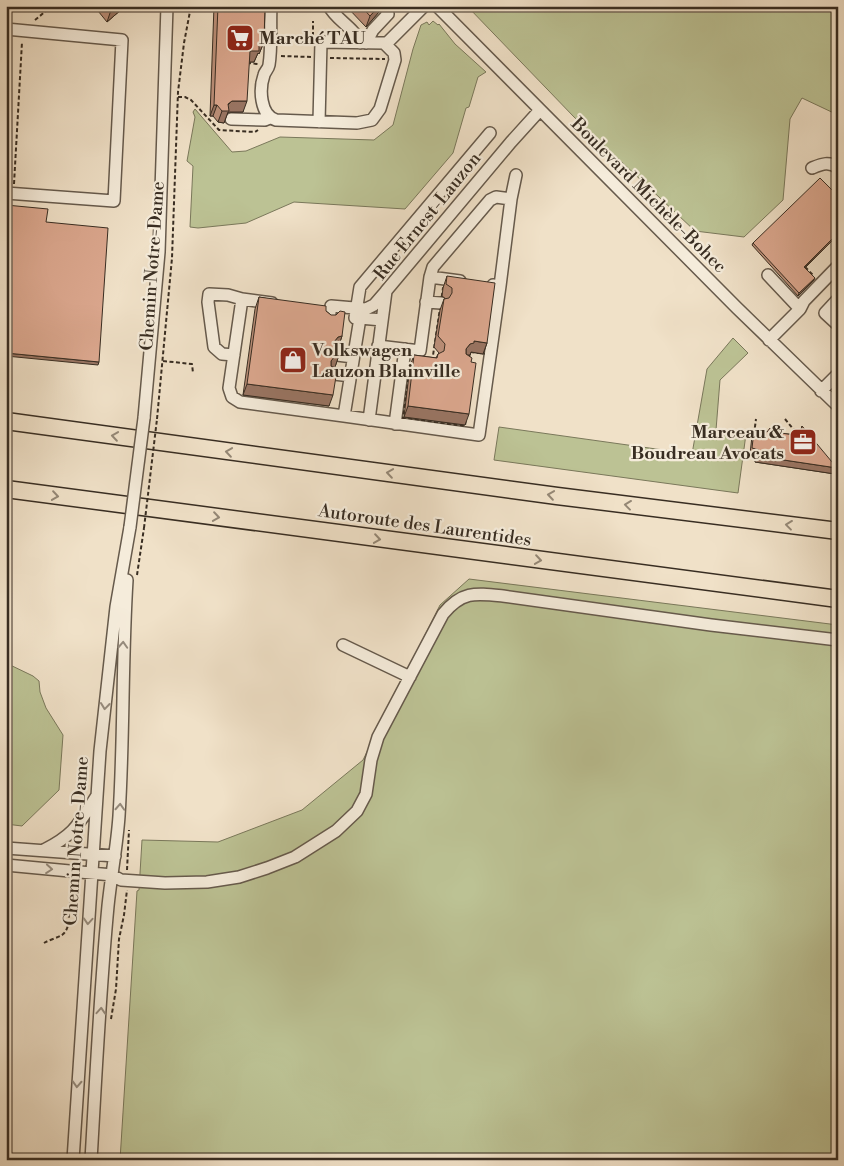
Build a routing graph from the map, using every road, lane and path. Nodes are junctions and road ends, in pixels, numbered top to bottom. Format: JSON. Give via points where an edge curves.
{"nodes":[{"id":1,"x":52,"y":6,"type":"edge"},
{"id":2,"x":167,"y":6,"type":"edge"},
{"id":3,"x":271,"y":6,"type":"edge"},
{"id":4,"x":314,"y":6,"type":"edge"},
{"id":5,"x":329,"y":6,"type":"edge"},
{"id":6,"x":385,"y":6,"type":"edge"},
{"id":7,"x":424,"y":6,"type":"edge"},
{"id":8,"x":438,"y":6,"type":"edge"},
{"id":9,"x":192,"y":7,"type":"edge"},
{"id":10,"x":314,"y":11,"type":"dead end"},
{"id":11,"x":313,"y":21,"type":"dead end"},
{"id":12,"x":6,"y":29,"type":"edge"},
{"id":13,"x":22,"y":30,"type":"junction"},
{"id":14,"x":312,"y":36,"type":"dead end"},
{"id":15,"x":363,"y":43,"type":"junction"},
{"id":16,"x":386,"y":44,"type":"junction"},
{"id":17,"x":274,"y":56,"type":"dead end"},
{"id":18,"x":316,"y":57,"type":"dead end"},
{"id":19,"x":326,"y":58,"type":"dead end"},
{"id":20,"x":387,"y":58,"type":"dead end"},
{"id":21,"x":247,"y":64,"type":"edge"},
{"id":22,"x":261,"y":64,"type":"dead end"},
{"id":23,"x":178,"y":97,"type":"junction"},
{"id":24,"x":540,"y":110,"type":"junction"},
{"id":25,"x":270,"y":118,"type":"junction"},
{"id":26,"x":231,"y":119,"type":"edge"},
{"id":27,"x":319,"y":122,"type":"junction"},
{"id":28,"x":258,"y":128,"type":"dead end"},
{"id":29,"x":490,"y":133,"type":"dead end"},
{"id":30,"x":812,"y":168,"type":"dead end"},
{"id":31,"x":838,"y":168,"type":"edge"},
{"id":32,"x":516,"y":175,"type":"dead end"},
{"id":33,"x":10,"y":193,"type":"edge"},
{"id":34,"x":511,"y":199,"type":"junction"},
{"id":35,"x":424,"y":246,"type":"junction"},
{"id":36,"x":440,"y":259,"type":"junction"},
{"id":37,"x":838,"y":266,"type":"edge"},
{"id":38,"x":806,"y":267,"type":"edge"},
{"id":39,"x":768,"y":275,"type":"dead end"},
{"id":40,"x":430,"y":277,"type":"junction"},
{"id":41,"x":818,"y":280,"type":"dead end"},
{"id":42,"x":389,"y":286,"type":"junction"},
{"id":43,"x":469,"y":291,"type":"edge"},
{"id":44,"x":242,"y":299,"type":"junction"},
{"id":45,"x":838,"y":299,"type":"edge"},
{"id":46,"x":426,"y":302,"type":"junction"},
{"id":47,"x":441,"y":303,"type":"edge"},
{"id":48,"x":282,"y":304,"type":"edge"},
{"id":49,"x":800,"y":309,"type":"junction"},
{"id":50,"x":328,"y":311,"type":"edge"},
{"id":51,"x":357,"y":315,"type":"junction"},
{"id":52,"x":382,"y":320,"type":"junction"},
{"id":53,"x":838,"y":325,"type":"edge"},
{"id":54,"x":769,"y":340,"type":"junction"},
{"id":55,"x":378,"y":346,"type":"junction"},
{"id":56,"x":405,"y":349,"type":"junction"},
{"id":57,"x":420,"y":351,"type":"junction"},
{"id":58,"x":433,"y":352,"type":"joint"},
{"id":59,"x":234,"y":355,"type":"junction"},
{"id":60,"x":336,"y":355,"type":"edge"},
{"id":61,"x":354,"y":357,"type":"junction"},
{"id":62,"x":472,"y":358,"type":"joint"},
{"id":63,"x":163,"y":361,"type":"junction"},
{"id":64,"x":489,"y":364,"type":"junction"},
{"id":65,"x":192,"y":373,"type":"dead end"},
{"id":66,"x":334,"y":374,"type":"edge"},
{"id":67,"x":838,"y":374,"type":"edge"},
{"id":68,"x":350,"y":376,"type":"junction"},
{"id":69,"x":821,"y":391,"type":"junction"},
{"id":70,"x":838,"y":406,"type":"edge"},
{"id":71,"x":344,"y":416,"type":"junction"},
{"id":72,"x":756,"y":419,"type":"dead end"},
{"id":73,"x":785,"y":419,"type":"dead end"},
{"id":74,"x":369,"y":420,"type":"junction"},
{"id":75,"x":6,"y":421,"type":"edge"},
{"id":76,"x":395,"y":424,"type":"junction"},
{"id":77,"x":762,"y":435,"type":"edge"},
{"id":78,"x":799,"y":436,"type":"edge"},
{"id":79,"x":6,"y":489,"type":"edge"},
{"id":80,"x":130,"y":527,"type":"junction"},
{"id":81,"x":144,"y":528,"type":"dead end"},
{"id":82,"x":838,"y":531,"type":"edge"},
{"id":83,"x":838,"y":599,"type":"edge"},
{"id":84,"x":838,"y":640,"type":"edge"},
{"id":85,"x":343,"y":645,"type":"dead end"},
{"id":86,"x":410,"y":677,"type":"junction"},
{"id":87,"x":96,"y":796,"type":"junction"},
{"id":88,"x":6,"y":848,"type":"edge"},
{"id":89,"x":42,"y":851,"type":"junction"},
{"id":90,"x":92,"y":854,"type":"junction"},
{"id":91,"x":115,"y":856,"type":"junction"},
{"id":92,"x":6,"y":865,"type":"edge"},
{"id":93,"x":92,"y":873,"type":"junction"},
{"id":94,"x":112,"y":875,"type":"junction"},
{"id":95,"x":127,"y":887,"type":"dead end"},
{"id":96,"x":75,"y":894,"type":"dead end"},
{"id":97,"x":9,"y":907,"type":"dead end"},
{"id":98,"x":6,"y":910,"type":"edge"},
{"id":99,"x":44,"y":943,"type":"dead end"},
{"id":100,"x":110,"y":1023,"type":"dead end"},
{"id":101,"x":73,"y":1160,"type":"edge"},
{"id":102,"x":91,"y":1160,"type":"edge"}],
"edges":[{"from":1,"to":13,"type":"path"},
{"from":2,"to":80,"type":"street","name":"Chemin Notre-Dame","bridge":true,"via":[[160,252]]},
{"from":3,"to":25,"type":"street","via":[[269,65],[263,77],[262,98],[264,110]]},
{"from":4,"to":10,"type":"path"},
{"from":5,"to":15,"type":"street"},
{"from":6,"to":15,"type":"street","via":[[388,14]]},
{"from":7,"to":16,"type":"street"},
{"from":8,"to":24,"type":"street","name":"Boulevard Michèle-Bohec"},
{"from":9,"to":23,"type":"path","name":"Chemin Notre-Dame"},
{"from":11,"to":14,"type":"path"},
{"from":12,"to":13,"type":"street"},
{"from":13,"to":33,"type":"path"},
{"from":13,"to":33,"type":"street","via":[[122,40],[114,200]]},
{"from":15,"to":16,"type":"street"},
{"from":15,"to":27,"type":"street","via":[[321,42]]},
{"from":16,"to":27,"type":"street","via":[[394,53],[395,60],[376,117],[362,123]]},
{"from":17,"to":18,"type":"path"},
{"from":19,"to":20,"type":"path"},
{"from":21,"to":22,"type":"path"},
{"from":23,"to":28,"type":"path","via":[[191,100],[219,130],[256,132]]},
{"from":23,"to":63,"type":"path","name":"Chemin Notre-Dame","via":[[175,222]]},
{"from":24,"to":35,"type":"street","name":"Rue Ernest-Lauzon"},
{"from":24,"to":54,"type":"street","name":"Boulevard Michèle-Bohec"},
{"from":25,"to":26,"type":"street"},
{"from":25,"to":27,"type":"street"},
{"from":29,"to":51,"type":"street","via":[[360,287]]},
{"from":30,"to":31,"type":"street","via":[[826,164]]},
{"from":32,"to":34,"type":"street"},
{"from":34,"to":36,"type":"street","via":[[493,198]]},
{"from":34,"to":64,"type":"street","via":[[490,287]]},
{"from":35,"to":36,"type":"street"},
{"from":35,"to":42,"type":"street","name":"Rue Ernest-Lauzon"},
{"from":36,"to":40,"type":"street","via":[[431,270]]},
{"from":37,"to":49,"type":"street"},
{"from":38,"to":41,"type":"path"},
{"from":39,"to":49,"type":"street"},
{"from":40,"to":43,"type":"street","via":[[470,282]]},
{"from":40,"to":46,"type":"street"},
{"from":42,"to":51,"type":"street","via":[[370,307]]},
{"from":42,"to":52,"type":"street","name":"Rue Ernest-Lauzon"},
{"from":44,"to":48,"type":"street"},
{"from":44,"to":59,"type":"street"},
{"from":44,"to":59,"type":"street","via":[[208,294],[214,347],[222,354]]},
{"from":45,"to":53,"type":"street","via":[[825,312]]},
{"from":46,"to":47,"type":"street"},
{"from":46,"to":57,"type":"street"},
{"from":49,"to":54,"type":"street"},
{"from":50,"to":51,"type":"street"},
{"from":51,"to":52,"type":"street"},
{"from":51,"to":61,"type":"street"},
{"from":52,"to":55,"type":"street","name":"Rue Ernest-Lauzon"},
{"from":54,"to":69,"type":"street","name":"Boulevard Michèle-Bohec"},
{"from":55,"to":56,"type":"street"},
{"from":55,"to":74,"type":"street","name":"Rue Ernest-Lauzon"},
{"from":56,"to":57,"type":"street"},
{"from":56,"to":76,"type":"street"},
{"from":57,"to":58,"type":"street","via":[[425,357]]},
{"from":58,"to":62,"type":"path","via":[[431,369],[410,366],[403,418],[464,426],[472,374],[467,373]]},
{"from":59,"to":71,"type":"street","via":[[229,388],[235,400]]},
{"from":60,"to":61,"type":"street"},
{"from":61,"to":68,"type":"street"},
{"from":62,"to":64,"type":"street"},
{"from":63,"to":65,"type":"path","via":[[192,364]]},
{"from":63,"to":81,"type":"path","name":"Chemin Notre-Dame","bridge":true},
{"from":64,"to":76,"type":"street","via":[[479,435]]},
{"from":66,"to":68,"type":"street"},
{"from":67,"to":69,"type":"street"},
{"from":68,"to":71,"type":"street"},
{"from":69,"to":70,"type":"street","name":"Boulevard Michèle-Bohec"},
{"from":71,"to":74,"type":"street"},
{"from":72,"to":77,"type":"path","via":[[754,434]]},
{"from":73,"to":78,"type":"path"},
{"from":74,"to":76,"type":"street"},
{"from":82,"to":75,"type":"highway","one_way":true},
{"from":79,"to":83,"type":"highway","name":"Autoroute des Laurentides","one_way":true},
{"from":80,"to":87,"type":"street","name":"Chemin Notre-Dame","one_way":true,"via":[[116,607]]},
{"from":91,"to":80,"type":"street","name":"Chemin Notre-Dame","one_way":true,"via":[[122,768],[122,652]]},
{"from":84,"to":86,"type":"street","via":[[473,594],[456,601],[443,614]]},
{"from":85,"to":86,"type":"street"},
{"from":86,"to":94,"type":"street","via":[[374,749],[362,802],[349,819],[325,839],[295,857],[222,880],[165,883],[121,880]]},
{"from":87,"to":89,"type":"street","via":[[70,834]]},
{"from":87,"to":90,"type":"street","name":"Chemin Notre-Dame"},
{"from":88,"to":89,"type":"street"},
{"from":89,"to":90,"type":"street"},
{"from":90,"to":91,"type":"street"},
{"from":90,"to":93,"type":"street","name":"Chemin Notre-Dame"},
{"from":91,"to":94,"type":"street","name":"Chemin Notre-Dame"},
{"from":92,"to":93,"type":"street","one_way":true},
{"from":93,"to":94,"type":"street"},
{"from":93,"to":101,"type":"street","name":"Chemin Notre-Dame","one_way":true},
{"from":102,"to":94,"type":"street","name":"Chemin Notre-Dame","one_way":true},
{"from":95,"to":100,"type":"path"},
{"from":96,"to":99,"type":"path","via":[[70,898],[66,931]]},
{"from":97,"to":98,"type":"path"}]}
